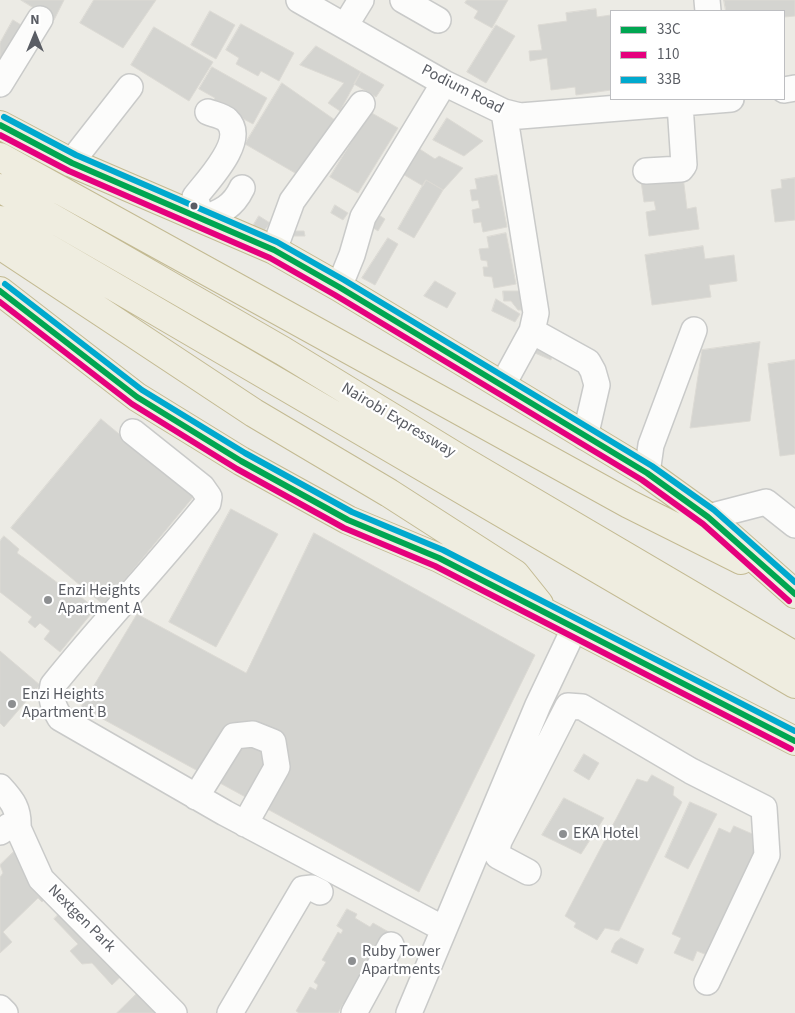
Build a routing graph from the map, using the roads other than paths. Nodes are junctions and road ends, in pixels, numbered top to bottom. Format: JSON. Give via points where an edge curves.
{"nodes":[{"id":1,"x":299,"y":0,"type":"edge"},
{"id":2,"x":361,"y":0,"type":"edge"},
{"id":3,"x":403,"y":0,"type":"edge"},
{"id":4,"x":40,"y":19,"type":"dead end"},
{"id":5,"x":438,"y":20,"type":"dead end"},
{"id":6,"x":345,"y":26,"type":"junction"},
{"id":7,"x":444,"y":83,"type":"junction"},
{"id":8,"x":0,"y":84,"type":"edge"},
{"id":9,"x":130,"y":87,"type":"dead end"},
{"id":10,"x":722,"y":100,"type":"edge"},
{"id":11,"x":362,"y":104,"type":"dead end"},
{"id":12,"x":680,"y":104,"type":"junction"},
{"id":13,"x":208,"y":112,"type":"dead end"},
{"id":14,"x":504,"y":112,"type":"junction"},
{"id":15,"x":0,"y":125,"type":"edge"},
{"id":16,"x":0,"y":157,"type":"edge"},
{"id":17,"x":72,"y":163,"type":"junction"},
{"id":18,"x":646,"y":171,"type":"dead end"},
{"id":19,"x":0,"y":188,"type":"edge"},
{"id":20,"x":242,"y":188,"type":"dead end"},
{"id":21,"x":202,"y":219,"type":"junction"},
{"id":22,"x":0,"y":220,"type":"edge"},
{"id":23,"x":0,"y":246,"type":"edge"},
{"id":24,"x":274,"y":250,"type":"junction"},
{"id":25,"x":338,"y":287,"type":"junction"},
{"id":26,"x":1,"y":292,"type":"edge"},
{"id":27,"x":694,"y":330,"type":"dead end"},
{"id":28,"x":532,"y":331,"type":"junction"},
{"id":29,"x":502,"y":386,"type":"junction"},
{"id":30,"x":133,"y":432,"type":"dead end"},
{"id":31,"x":585,"y":437,"type":"junction"},
{"id":32,"x":647,"y":473,"type":"junction"},
{"id":33,"x":708,"y":517,"type":"junction"},
{"id":34,"x":795,"y":525,"type":"edge"},
{"id":35,"x":620,"y":568,"type":"junction"},
{"id":36,"x":786,"y":585,"type":"edge"},
{"id":37,"x":544,"y":611,"type":"junction"},
{"id":38,"x":575,"y":627,"type":"junction"},
{"id":39,"x":795,"y":656,"type":"edge"},
{"id":40,"x":795,"y":684,"type":"edge"},
{"id":41,"x":535,"y":712,"type":"junction"},
{"id":42,"x":559,"y":721,"type":"junction"},
{"id":43,"x":788,"y":738,"type":"edge"},
{"id":44,"x":795,"y":758,"type":"edge"},
{"id":45,"x":0,"y":787,"type":"edge"},
{"id":46,"x":196,"y":797,"type":"junction"},
{"id":47,"x":245,"y":824,"type":"junction"},
{"id":48,"x":9,"y":830,"type":"edge"},
{"id":49,"x":528,"y":872,"type":"dead end"},
{"id":50,"x":320,"y":892,"type":"dead end"},
{"id":51,"x":444,"y":929,"type":"junction"},
{"id":52,"x":391,"y":945,"type":"dead end"},
{"id":53,"x":707,"y":982,"type":"dead end"},
{"id":54,"x":0,"y":1008,"type":"edge"},
{"id":55,"x":5,"y":1013,"type":"edge"},
{"id":56,"x":174,"y":1013,"type":"edge"},
{"id":57,"x":230,"y":1013,"type":"edge"},
{"id":58,"x":354,"y":1013,"type":"edge"},
{"id":59,"x":409,"y":1013,"type":"edge"}],
"edges":[{"from":1,"to":6,"type":"street","name":"Podium Road"},
{"from":2,"to":6,"type":"street"},
{"from":3,"to":5,"type":"street"},
{"from":4,"to":8,"type":"street"},
{"from":6,"to":7,"type":"street","name":"Podium Road"},
{"from":7,"to":14,"type":"street","name":"Podium Road"},
{"from":7,"to":25,"type":"street","via":[[363,217]]},
{"from":9,"to":17,"type":"street"},
{"from":10,"to":12,"type":"street","name":"Podium Road"},
{"from":11,"to":24,"type":"street","via":[[292,201]]},
{"from":12,"to":14,"type":"street","name":"Podium Road","via":[[520,116]]},
{"from":12,"to":18,"type":"street","via":[[684,165],[681,169]]},
{"from":13,"to":21,"type":"street","via":[[226,120],[232,129],[233,141],[226,156],[195,197]]},
{"from":14,"to":28,"type":"street","via":[[536,313]]},
{"from":15,"to":17,"type":"highway"},
{"from":16,"to":36,"type":"highway","via":[[629,504]]},
{"from":17,"to":21,"type":"highway"},
{"from":19,"to":35,"type":"highway","name":"Nairobi Expressway","via":[[283,351]]},
{"from":20,"to":21,"type":"street","via":[[227,210]]},
{"from":21,"to":24,"type":"highway"},
{"from":22,"to":35,"type":"highway","name":"Nairobi Expressway"},
{"from":23,"to":37,"type":"highway","via":[[254,413],[389,493],[515,574]]},
{"from":24,"to":25,"type":"highway"},
{"from":25,"to":29,"type":"highway"},
{"from":26,"to":37,"type":"highway","via":[[137,397],[241,461],[348,520],[439,558]]},
{"from":27,"to":32,"type":"street","via":[[652,445]]},
{"from":28,"to":29,"type":"street"},
{"from":28,"to":31,"type":"street","via":[[588,362],[597,385]]},
{"from":29,"to":31,"type":"highway"},
{"from":30,"to":46,"type":"street","via":[[202,487],[209,497],[208,503],[103,623],[53,685],[51,695],[60,718]]},
{"from":31,"to":32,"type":"highway"},
{"from":32,"to":33,"type":"highway"},
{"from":33,"to":34,"type":"street","via":[[766,502]]},
{"from":33,"to":36,"type":"highway"},
{"from":35,"to":39,"type":"highway","name":"Nairobi Expressway"},
{"from":35,"to":40,"type":"highway","name":"Nairobi Expressway"},
{"from":37,"to":38,"type":"highway"},
{"from":38,"to":41,"type":"street"},
{"from":38,"to":43,"type":"highway"},
{"from":41,"to":42,"type":"street"},
{"from":41,"to":51,"type":"street"},
{"from":42,"to":49,"type":"street","via":[[497,850],[498,856]]},
{"from":42,"to":53,"type":"street","via":[[568,706],[582,707],[691,771],[764,808],[767,855]]},
{"from":43,"to":44,"type":"highway"},
{"from":45,"to":48,"type":"street","name":"Nextgen Park","via":[[14,801],[19,815]]},
{"from":46,"to":47,"type":"street"},
{"from":46,"to":47,"type":"street","via":[[234,736],[253,734],[273,742],[277,767]]},
{"from":47,"to":51,"type":"street"},
{"from":48,"to":56,"type":"street","name":"Nextgen Park","via":[[41,879]]},
{"from":50,"to":57,"type":"street","via":[[312,888],[303,889]]},
{"from":51,"to":59,"type":"street"},
{"from":52,"to":58,"type":"street"},
{"from":54,"to":55,"type":"street"}]}
